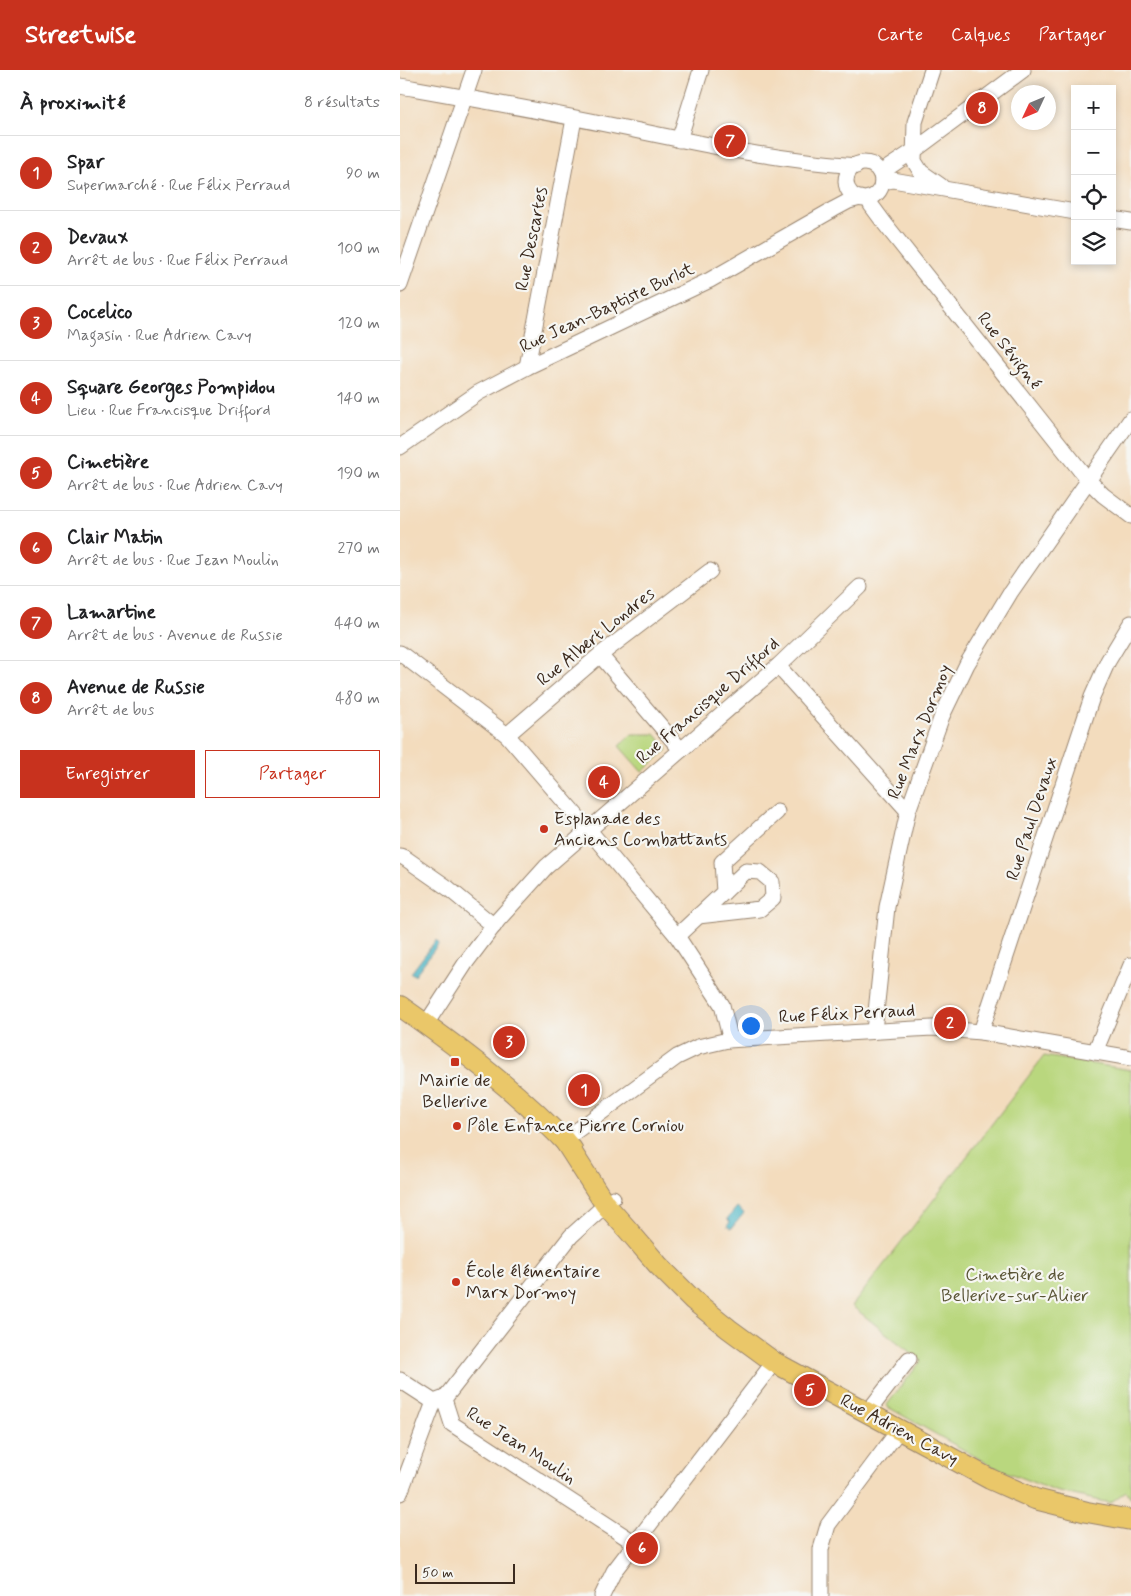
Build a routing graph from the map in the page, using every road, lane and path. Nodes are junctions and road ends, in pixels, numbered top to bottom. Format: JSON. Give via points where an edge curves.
{"nodes":[{"id":1,"x":474,"y":70,"type":"edge"},
{"id":2,"x":701,"y":70,"type":"edge"},
{"id":3,"x":932,"y":70,"type":"edge"},
{"id":4,"x":1023,"y":70,"type":"edge"},
{"id":5,"x":400,"y":86,"type":"edge"},
{"id":6,"x":464,"y":98,"type":"junction"},
{"id":7,"x":574,"y":118,"type":"junction"},
{"id":8,"x":679,"y":140,"type":"junction"},
{"id":9,"x":916,"y":150,"type":"junction"},
{"id":10,"x":810,"y":163,"type":"junction"},
{"id":11,"x":856,"y":166,"type":"junction"},
{"id":12,"x":881,"y":177,"type":"junction"},
{"id":13,"x":847,"y":183,"type":"junction"},
{"id":14,"x":945,"y":189,"type":"junction"},
{"id":15,"x":864,"y":198,"type":"junction"},
{"id":16,"x":834,"y":209,"type":"junction"},
{"id":17,"x":1071,"y":211,"type":"edge"},
{"id":18,"x":1116,"y":220,"type":"edge"},
{"id":19,"x":1131,"y":222,"type":"edge"},
{"id":20,"x":400,"y":285,"type":"edge"},
{"id":21,"x":527,"y":367,"type":"junction"},
{"id":22,"x":1131,"y":419,"type":"edge"},
{"id":23,"x":400,"y":448,"type":"edge"},
{"id":24,"x":1088,"y":480,"type":"junction"},
{"id":25,"x":1131,"y":516,"type":"edge"},
{"id":26,"x":710,"y":571,"type":"dead end"},
{"id":27,"x":860,"y":587,"type":"dead end"},
{"id":28,"x":1131,"y":623,"type":"edge"},
{"id":29,"x":400,"y":653,"type":"edge"},
{"id":30,"x":600,"y":655,"type":"junction"},
{"id":31,"x":778,"y":666,"type":"junction"},
{"id":32,"x":507,"y":735,"type":"junction"},
{"id":33,"x":680,"y":750,"type":"junction"},
{"id":34,"x":908,"y":811,"type":"junction"},
{"id":35,"x":777,"y":812,"type":"dead end"},
{"id":36,"x":588,"y":829,"type":"junction"},
{"id":37,"x":400,"y":856,"type":"edge"},
{"id":38,"x":724,"y":892,"type":"junction"},
{"id":39,"x":698,"y":916,"type":"junction"},
{"id":40,"x":494,"y":926,"type":"junction"},
{"id":41,"x":677,"y":936,"type":"junction"},
{"id":42,"x":1131,"y":965,"type":"edge"},
{"id":43,"x":400,"y":1006,"type":"edge"},
{"id":44,"x":426,"y":1024,"type":"junction"},
{"id":45,"x":874,"y":1031,"type":"junction"},
{"id":46,"x":982,"y":1032,"type":"junction"},
{"id":47,"x":728,"y":1040,"type":"junction"},
{"id":48,"x":1095,"y":1052,"type":"junction"},
{"id":49,"x":1131,"y":1058,"type":"edge"},
{"id":50,"x":564,"y":1140,"type":"junction"},
{"id":51,"x":609,"y":1201,"type":"junction"},
{"id":52,"x":909,"y":1359,"type":"dead end"},
{"id":53,"x":774,"y":1362,"type":"junction"},
{"id":54,"x":400,"y":1380,"type":"edge"},
{"id":55,"x":439,"y":1400,"type":"junction"},
{"id":56,"x":867,"y":1413,"type":"junction"},
{"id":57,"x":899,"y":1430,"type":"junction"},
{"id":58,"x":400,"y":1493,"type":"edge"},
{"id":59,"x":1131,"y":1520,"type":"edge"},
{"id":60,"x":635,"y":1543,"type":"junction"},
{"id":61,"x":602,"y":1596,"type":"edge"},
{"id":62,"x":821,"y":1596,"type":"edge"}],
"edges":[{"from":1,"to":6,"type":"street"},
{"from":2,"to":8,"type":"street"},
{"from":3,"to":9,"type":"street","via":[[915,122]]},
{"from":4,"to":9,"type":"street"},
{"from":5,"to":6,"type":"street"},
{"from":6,"to":7,"type":"street"},
{"from":6,"to":20,"type":"street"},
{"from":7,"to":8,"type":"street"},
{"from":7,"to":21,"type":"street","name":"Rue Descartes"},
{"from":8,"to":10,"type":"street"},
{"from":9,"to":12,"type":"street"},
{"from":9,"to":14,"type":"street","via":[[914,161],[921,172]]},
{"from":10,"to":11,"type":"street"},
{"from":10,"to":13,"type":"street","via":[[842,176]]},
{"from":11,"to":12,"type":"street","via":[[869,164]]},
{"from":11,"to":13,"type":"street","via":[[849,172]]},
{"from":12,"to":14,"type":"street"},
{"from":12,"to":15,"type":"street","via":[[880,190]]},
{"from":13,"to":15,"type":"street","via":[[852,194]]},
{"from":13,"to":16,"type":"street"},
{"from":14,"to":17,"type":"street"},
{"from":15,"to":16,"type":"street","name":"Rue Jean-Baptiste Burlot"},
{"from":15,"to":24,"type":"street","name":"Rue Sévigné"},
{"from":16,"to":21,"type":"street","name":"Rue Jean-Baptiste Burlot","via":[[710,280]]},
{"from":18,"to":19,"type":"street"},
{"from":21,"to":23,"type":"street","name":"Rue Jean-Baptiste Burlot","via":[[478,394]]},
{"from":22,"to":24,"type":"street","name":"Rue Marx Dormoy"},
{"from":24,"to":25,"type":"street","name":"Rue Sévigné"},
{"from":24,"to":34,"type":"street","name":"Rue Marx Dormoy","via":[[1010,593],[967,664],[942,716]]},
{"from":26,"to":30,"type":"street","name":"Rue Albert Londres"},
{"from":27,"to":31,"type":"street","name":"Rue Francisque Drifford"},
{"from":28,"to":46,"type":"street","name":"Rue Paul Devaux","via":[[1108,661],[1092,697]]},
{"from":29,"to":32,"type":"street"},
{"from":30,"to":32,"type":"street","name":"Rue Albert Londres"},
{"from":30,"to":33,"type":"street"},
{"from":31,"to":33,"type":"street","name":"Rue Francisque Drifford"},
{"from":31,"to":34,"type":"street"},
{"from":32,"to":36,"type":"street"},
{"from":33,"to":36,"type":"street","name":"Rue Francisque Drifford"},
{"from":34,"to":45,"type":"street","name":"Rue Marx Dormoy","via":[[887,907]]},
{"from":35,"to":38,"type":"street","via":[[722,862]]},
{"from":36,"to":40,"type":"street","name":"Rue Francisque Drifford","via":[[546,867]]},
{"from":36,"to":41,"type":"street"},
{"from":37,"to":40,"type":"street","via":[[448,888]]},
{"from":38,"to":39,"type":"street"},
{"from":38,"to":39,"type":"street","via":[[746,871],[760,872],[772,882],[772,898],[760,909]]},
{"from":39,"to":41,"type":"street"},
{"from":40,"to":44,"type":"street","name":"Rue Francisque Drifford"},
{"from":41,"to":47,"type":"street","via":[[722,1004]]},
{"from":42,"to":48,"type":"street"},
{"from":43,"to":44,"type":"main road","name":"Rue Adrien Cavy"},
{"from":44,"to":50,"type":"main road","name":"Rue Adrien Cavy","via":[[513,1092]]},
{"from":45,"to":46,"type":"street","name":"Rue Félix Perraud","via":[[932,1028]]},
{"from":45,"to":47,"type":"street","name":"Rue Félix Perraud"},
{"from":46,"to":48,"type":"street","name":"Rue Félix Perraud"},
{"from":47,"to":50,"type":"street","name":"Rue Félix Perraud","via":[[677,1056]]},
{"from":48,"to":49,"type":"street","name":"Rue Félix Perraud"},
{"from":50,"to":51,"type":"main road","name":"Rue Adrien Cavy","via":[[600,1179]]},
{"from":51,"to":53,"type":"main road","name":"Rue Adrien Cavy","via":[[628,1230],[693,1300]]},
{"from":51,"to":55,"type":"street","via":[[571,1236]]},
{"from":52,"to":56,"type":"street"},
{"from":53,"to":56,"type":"main road","name":"Rue Adrien Cavy"},
{"from":53,"to":60,"type":"street"},
{"from":54,"to":55,"type":"street"},
{"from":55,"to":58,"type":"street"},
{"from":55,"to":60,"type":"street","name":"Rue Jean Moulin","via":[[452,1424]]},
{"from":56,"to":57,"type":"main road","name":"Rue Adrien Cavy"},
{"from":57,"to":59,"type":"main road","name":"Rue Adrien Cavy","via":[[990,1479],[1035,1499]]},
{"from":57,"to":62,"type":"street","via":[[828,1525],[821,1549]]},
{"from":60,"to":61,"type":"street","via":[[614,1571]]}]}
